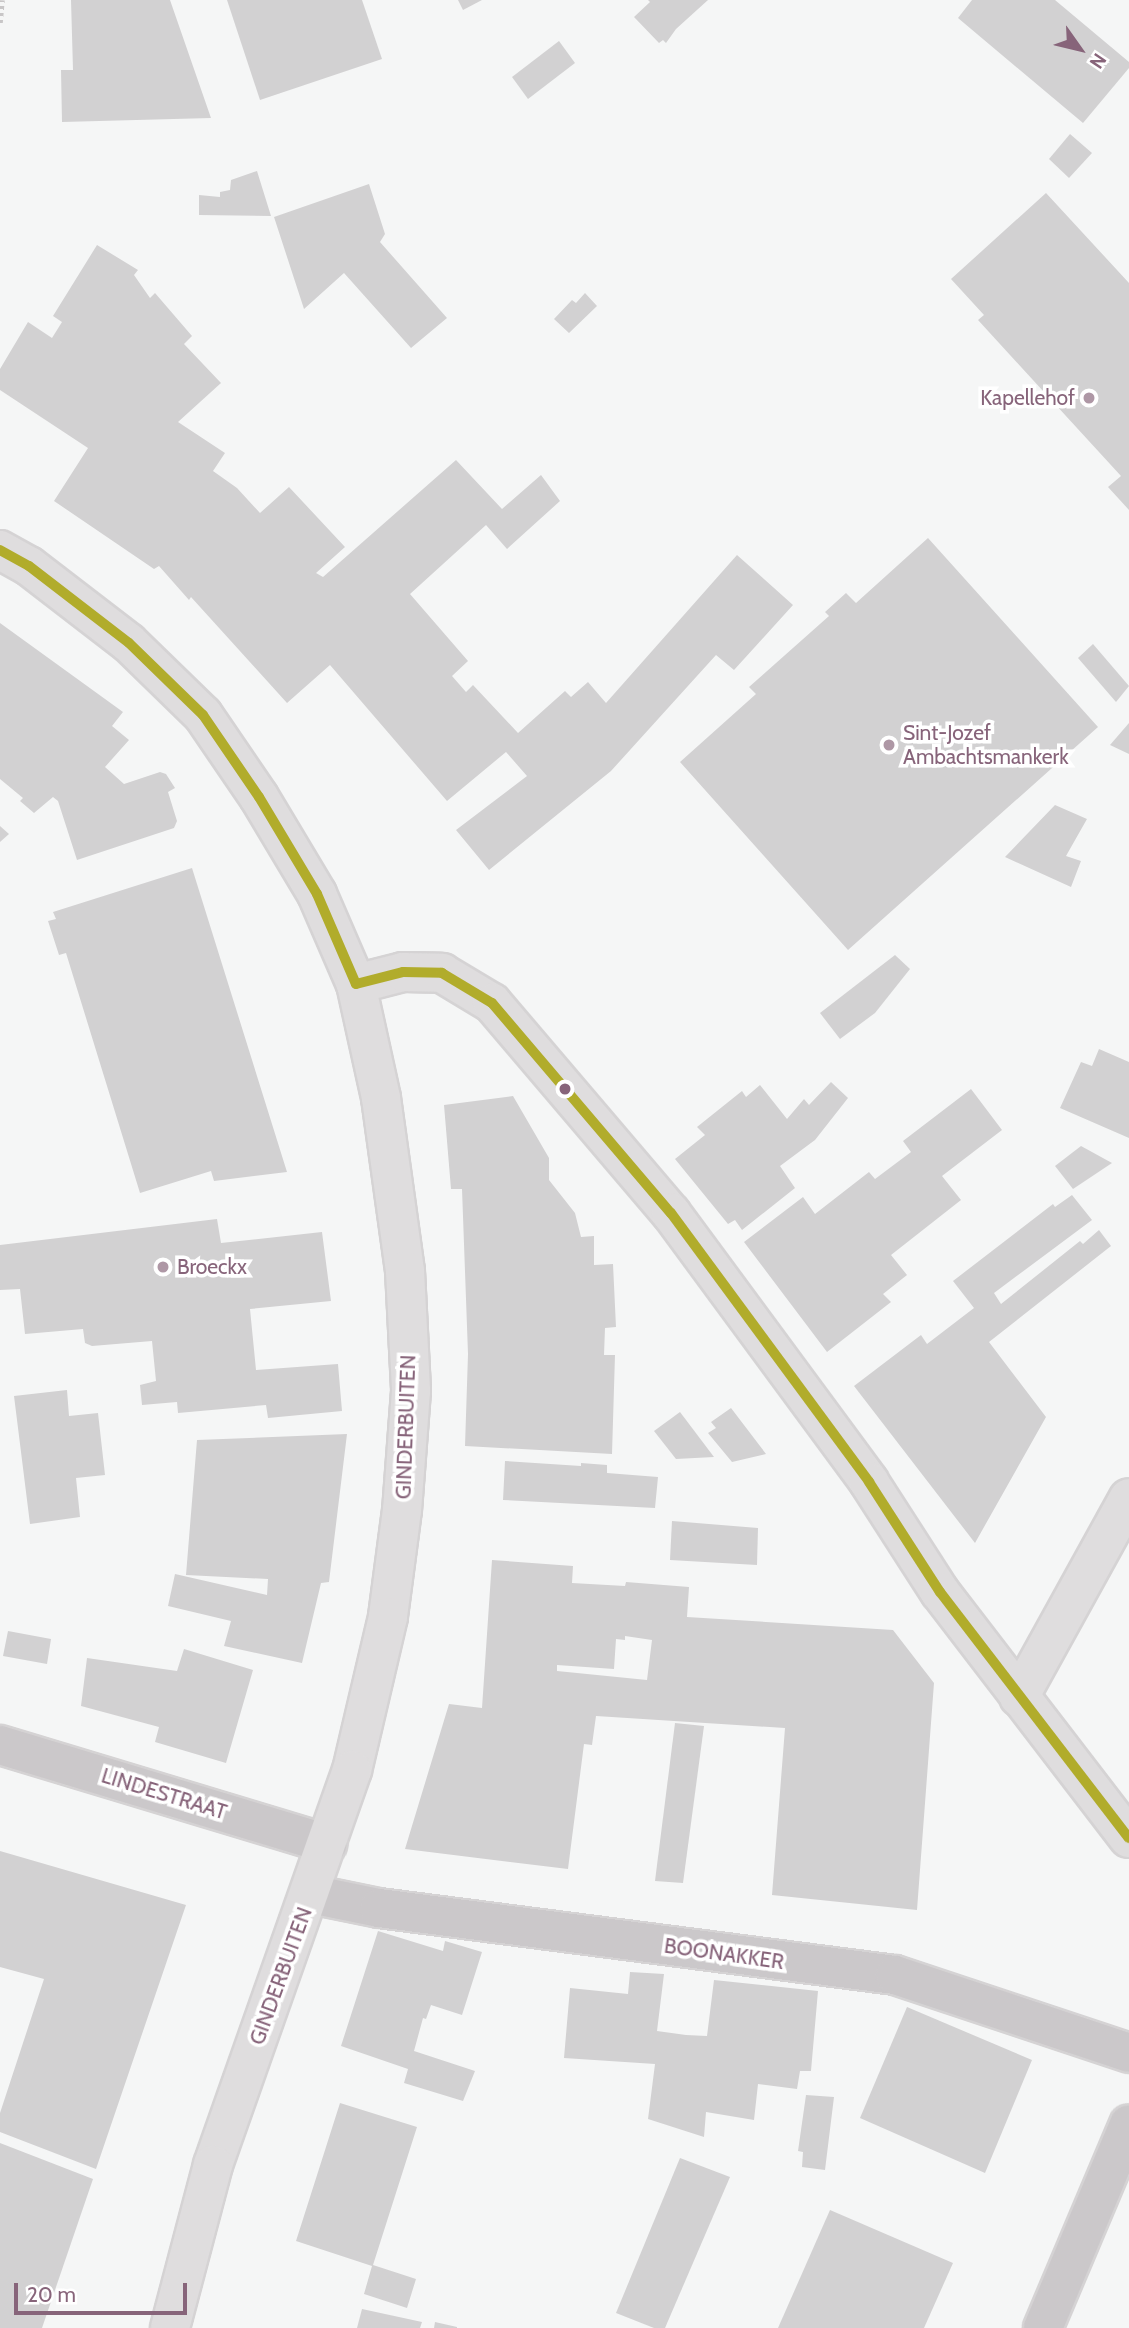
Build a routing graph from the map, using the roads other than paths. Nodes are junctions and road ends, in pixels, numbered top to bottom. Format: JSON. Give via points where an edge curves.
{"nodes":[{"id":1,"x":0,"y":550,"type":"edge"},
{"id":2,"x":356,"y":984,"type":"junction"},
{"id":3,"x":1129,"y":1498,"type":"edge"},
{"id":4,"x":1019,"y":1697,"type":"junction"},
{"id":5,"x":0,"y":1745,"type":"edge"},
{"id":6,"x":1129,"y":1838,"type":"edge"},
{"id":7,"x":327,"y":1844,"type":"junction"},
{"id":8,"x":310,"y":1894,"type":"junction"},
{"id":9,"x":1129,"y":2053,"type":"edge"},
{"id":10,"x":1129,"y":2124,"type":"edge"},
{"id":11,"x":170,"y":2328,"type":"edge"},
{"id":12,"x":1043,"y":2328,"type":"edge"}],
"edges":[{"from":1,"to":2,"type":"main road","name":"GINDERBUITEN","via":[[29,566],[129,643],[203,715],[317,894]]},
{"from":2,"to":4,"type":"main road","via":[[403,972],[442,973],[492,1003],[671,1213],[869,1482],[940,1592]]},
{"from":2,"to":7,"type":"main road","name":"GINDERBUITEN","via":[[382,1098],[405,1271],[411,1391],[388,1617],[352,1770]]},
{"from":3,"to":4,"type":"main road"},
{"from":4,"to":6,"type":"main road"},
{"from":5,"to":7,"type":"street","name":"LINDESTRAAT"},
{"from":7,"to":8,"type":"main road","name":"GINDERBUITEN"},
{"from":8,"to":9,"type":"street","name":"BOONAKKER","via":[[379,1908],[895,1975]]},
{"from":8,"to":11,"type":"main road","name":"GINDERBUITEN","via":[[214,2165]]},
{"from":10,"to":12,"type":"street"}]}
